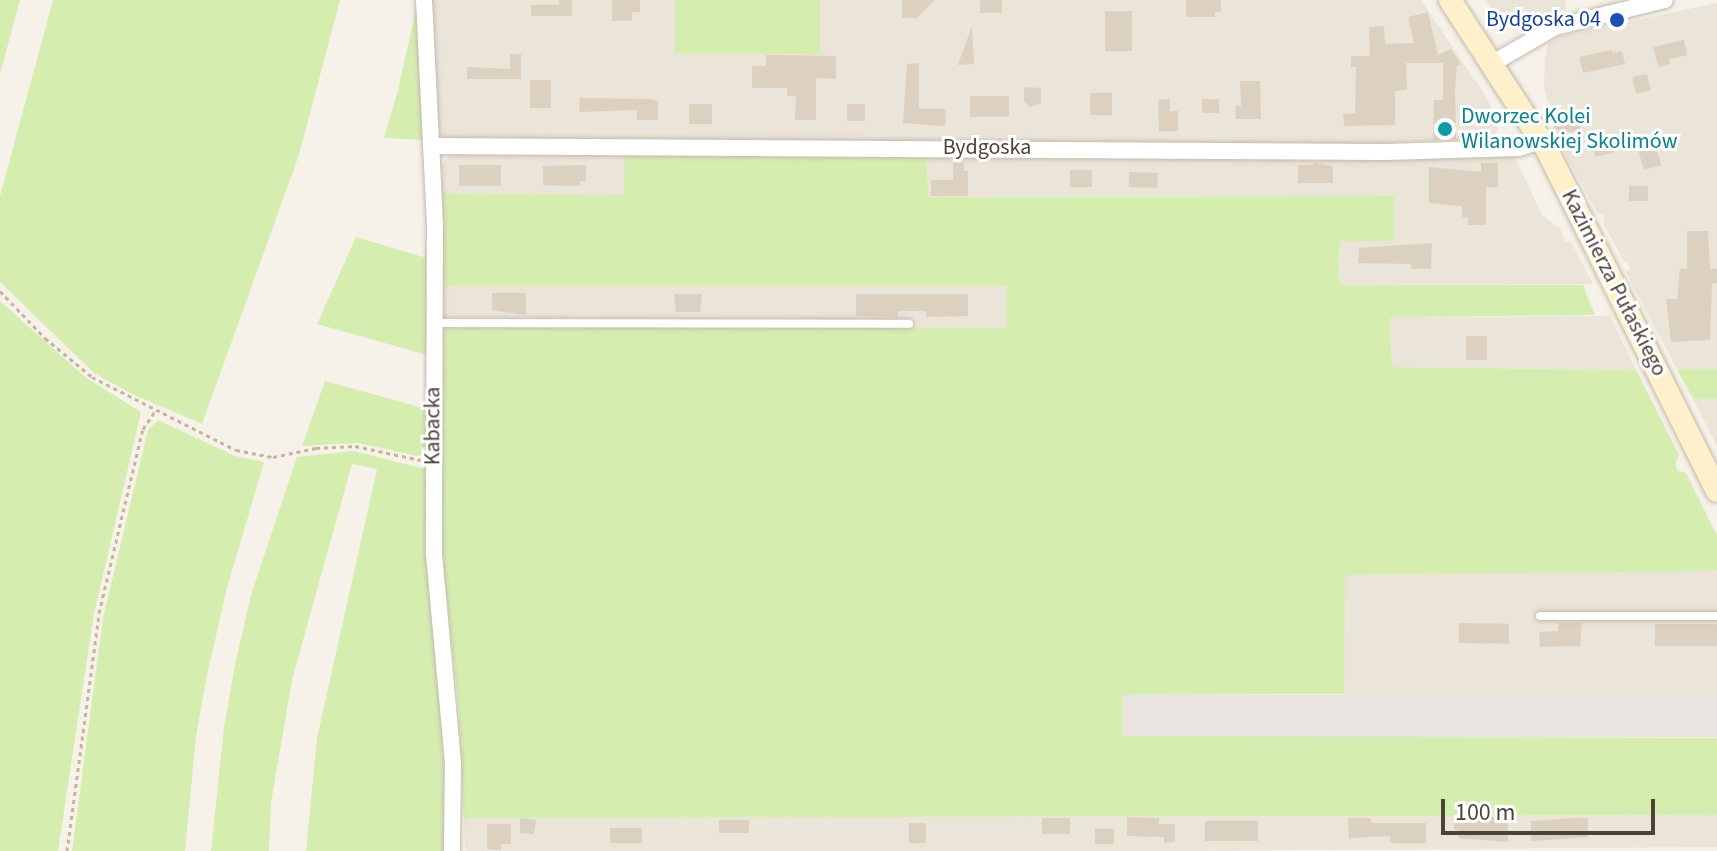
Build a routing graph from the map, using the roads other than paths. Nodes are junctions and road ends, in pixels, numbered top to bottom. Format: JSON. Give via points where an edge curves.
{"nodes":[{"id":1,"x":424,"y":0,"type":"edge"},
{"id":2,"x":1450,"y":0,"type":"edge"},
{"id":3,"x":1665,"y":0,"type":"edge"},
{"id":4,"x":1493,"y":63,"type":"junction"},
{"id":5,"x":1541,"y":141,"type":"junction"},
{"id":6,"x":431,"y":146,"type":"junction"},
{"id":7,"x":434,"y":323,"type":"junction"},
{"id":8,"x":909,"y":324,"type":"dead end"},
{"id":9,"x":1717,"y":491,"type":"edge"},
{"id":10,"x":1540,"y":616,"type":"dead end"},
{"id":11,"x":1717,"y":616,"type":"edge"},
{"id":12,"x":452,"y":851,"type":"edge"}],
"edges":[{"from":1,"to":6,"type":"street","name":"Kabacka"},
{"from":2,"to":4,"type":"main road","name":"Kazimierza Pułaskiego"},
{"from":3,"to":4,"type":"street","via":[[1559,25]]},
{"from":4,"to":5,"type":"main road","name":"Kazimierza Pułaskiego"},
{"from":5,"to":6,"type":"street","name":"Bydgoska","via":[[1519,148],[1385,152]]},
{"from":5,"to":9,"type":"main road","name":"Kazimierza Pułaskiego"},
{"from":6,"to":7,"type":"street","name":"Kabacka"},
{"from":7,"to":8,"type":"lane"},
{"from":7,"to":12,"type":"street","name":"Kabacka","via":[[434,554],[453,763]]},
{"from":10,"to":11,"type":"lane"}]}
